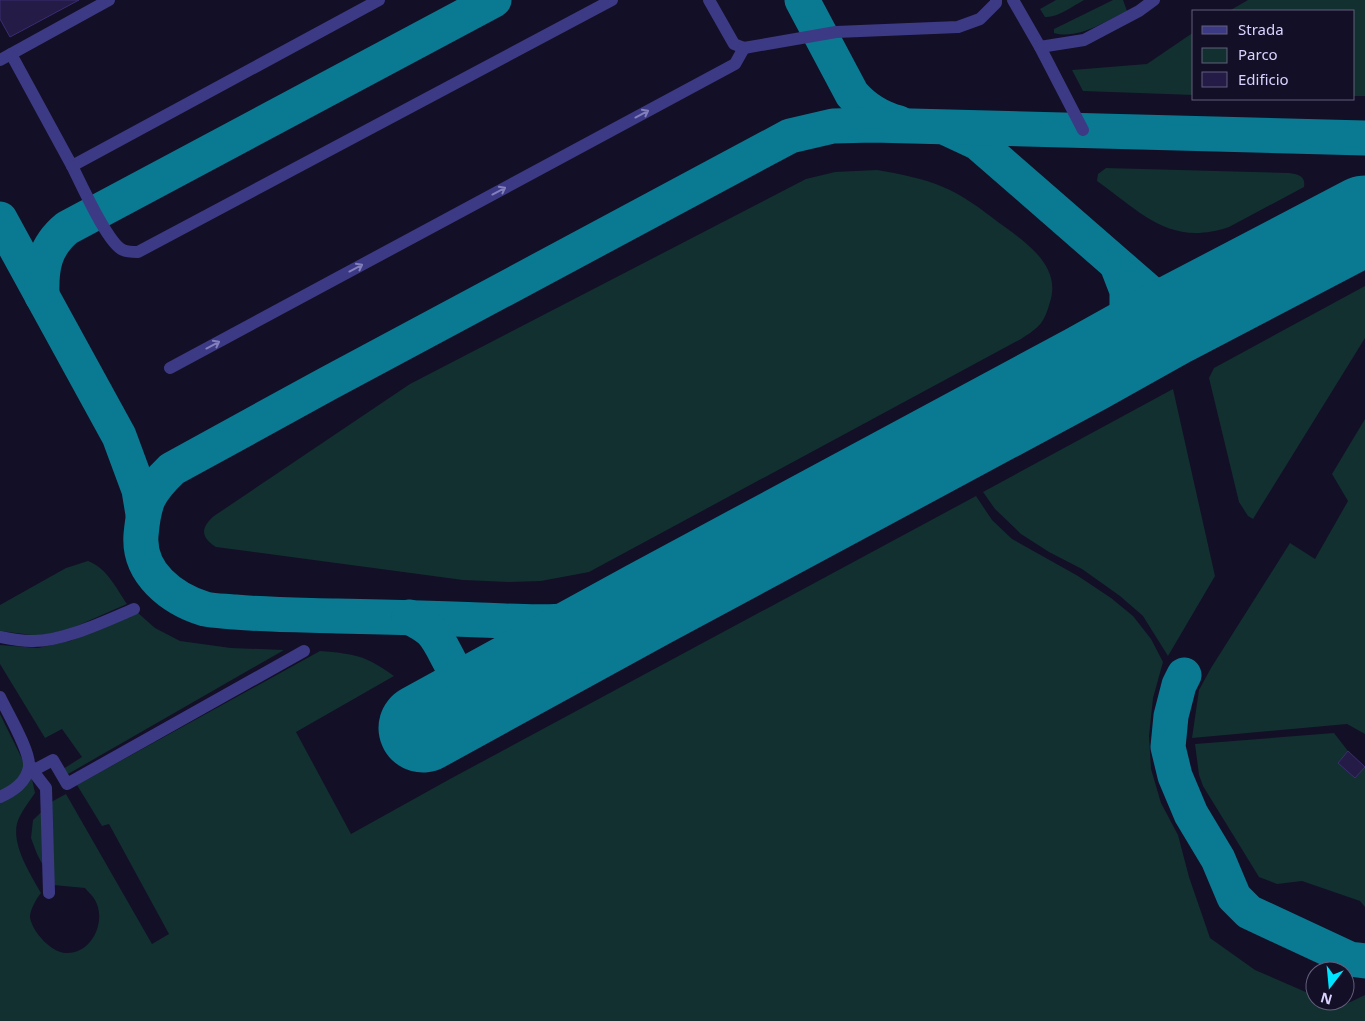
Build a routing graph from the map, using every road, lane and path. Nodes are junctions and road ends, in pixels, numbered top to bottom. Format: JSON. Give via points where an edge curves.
{"nodes":[{"id":1,"x":109,"y":0,"type":"edge"},
{"id":2,"x":380,"y":0,"type":"edge"},
{"id":3,"x":612,"y":0,"type":"edge"},
{"id":4,"x":709,"y":0,"type":"edge"},
{"id":5,"x":996,"y":0,"type":"edge"},
{"id":6,"x":1013,"y":0,"type":"edge"},
{"id":7,"x":1154,"y":0,"type":"edge"},
{"id":8,"x":1040,"y":47,"type":"junction"},
{"id":9,"x":744,"y":48,"type":"junction"},
{"id":10,"x":5,"y":57,"type":"edge"},
{"id":11,"x":1083,"y":130,"type":"dead end"},
{"id":12,"x":72,"y":166,"type":"junction"},
{"id":13,"x":170,"y":368,"type":"dead end"},
{"id":14,"x":134,"y":609,"type":"dead end"},
{"id":15,"x":0,"y":637,"type":"edge"},
{"id":16,"x":304,"y":651,"type":"dead end"},
{"id":17,"x":0,"y":697,"type":"edge"},
{"id":18,"x":29,"y":766,"type":"junction"},
{"id":19,"x":58,"y":768,"type":"junction"},
{"id":20,"x":46,"y":788,"type":"junction"},
{"id":21,"x":0,"y":797,"type":"edge"},
{"id":22,"x":49,"y":893,"type":"dead end"}],
"edges":[{"from":1,"to":10,"type":"lane"},
{"from":2,"to":12,"type":"lane"},
{"from":3,"to":12,"type":"lane","via":[[138,252],[123,250],[106,232]]},
{"from":4,"to":9,"type":"lane","via":[[734,44]]},
{"from":5,"to":9,"type":"lane","via":[[980,19],[958,27],[836,32]]},
{"from":6,"to":8,"type":"lane"},
{"from":7,"to":8,"type":"lane","via":[[1084,40]]},
{"from":8,"to":11,"type":"lane"},
{"from":13,"to":9,"type":"lane","one_way":true,"via":[[735,64]]},
{"from":10,"to":12,"type":"lane"},
{"from":14,"to":15,"type":"lane","via":[[56,638],[32,642]]},
{"from":16,"to":19,"type":"lane","via":[[67,784]]},
{"from":17,"to":18,"type":"lane","via":[[26,749]]},
{"from":18,"to":19,"type":"lane","via":[[36,769],[53,760]]},
{"from":18,"to":20,"type":"lane"},
{"from":18,"to":21,"type":"lane","via":[[22,783]]},
{"from":19,"to":20,"type":"lane"},
{"from":20,"to":22,"type":"lane"}]}
